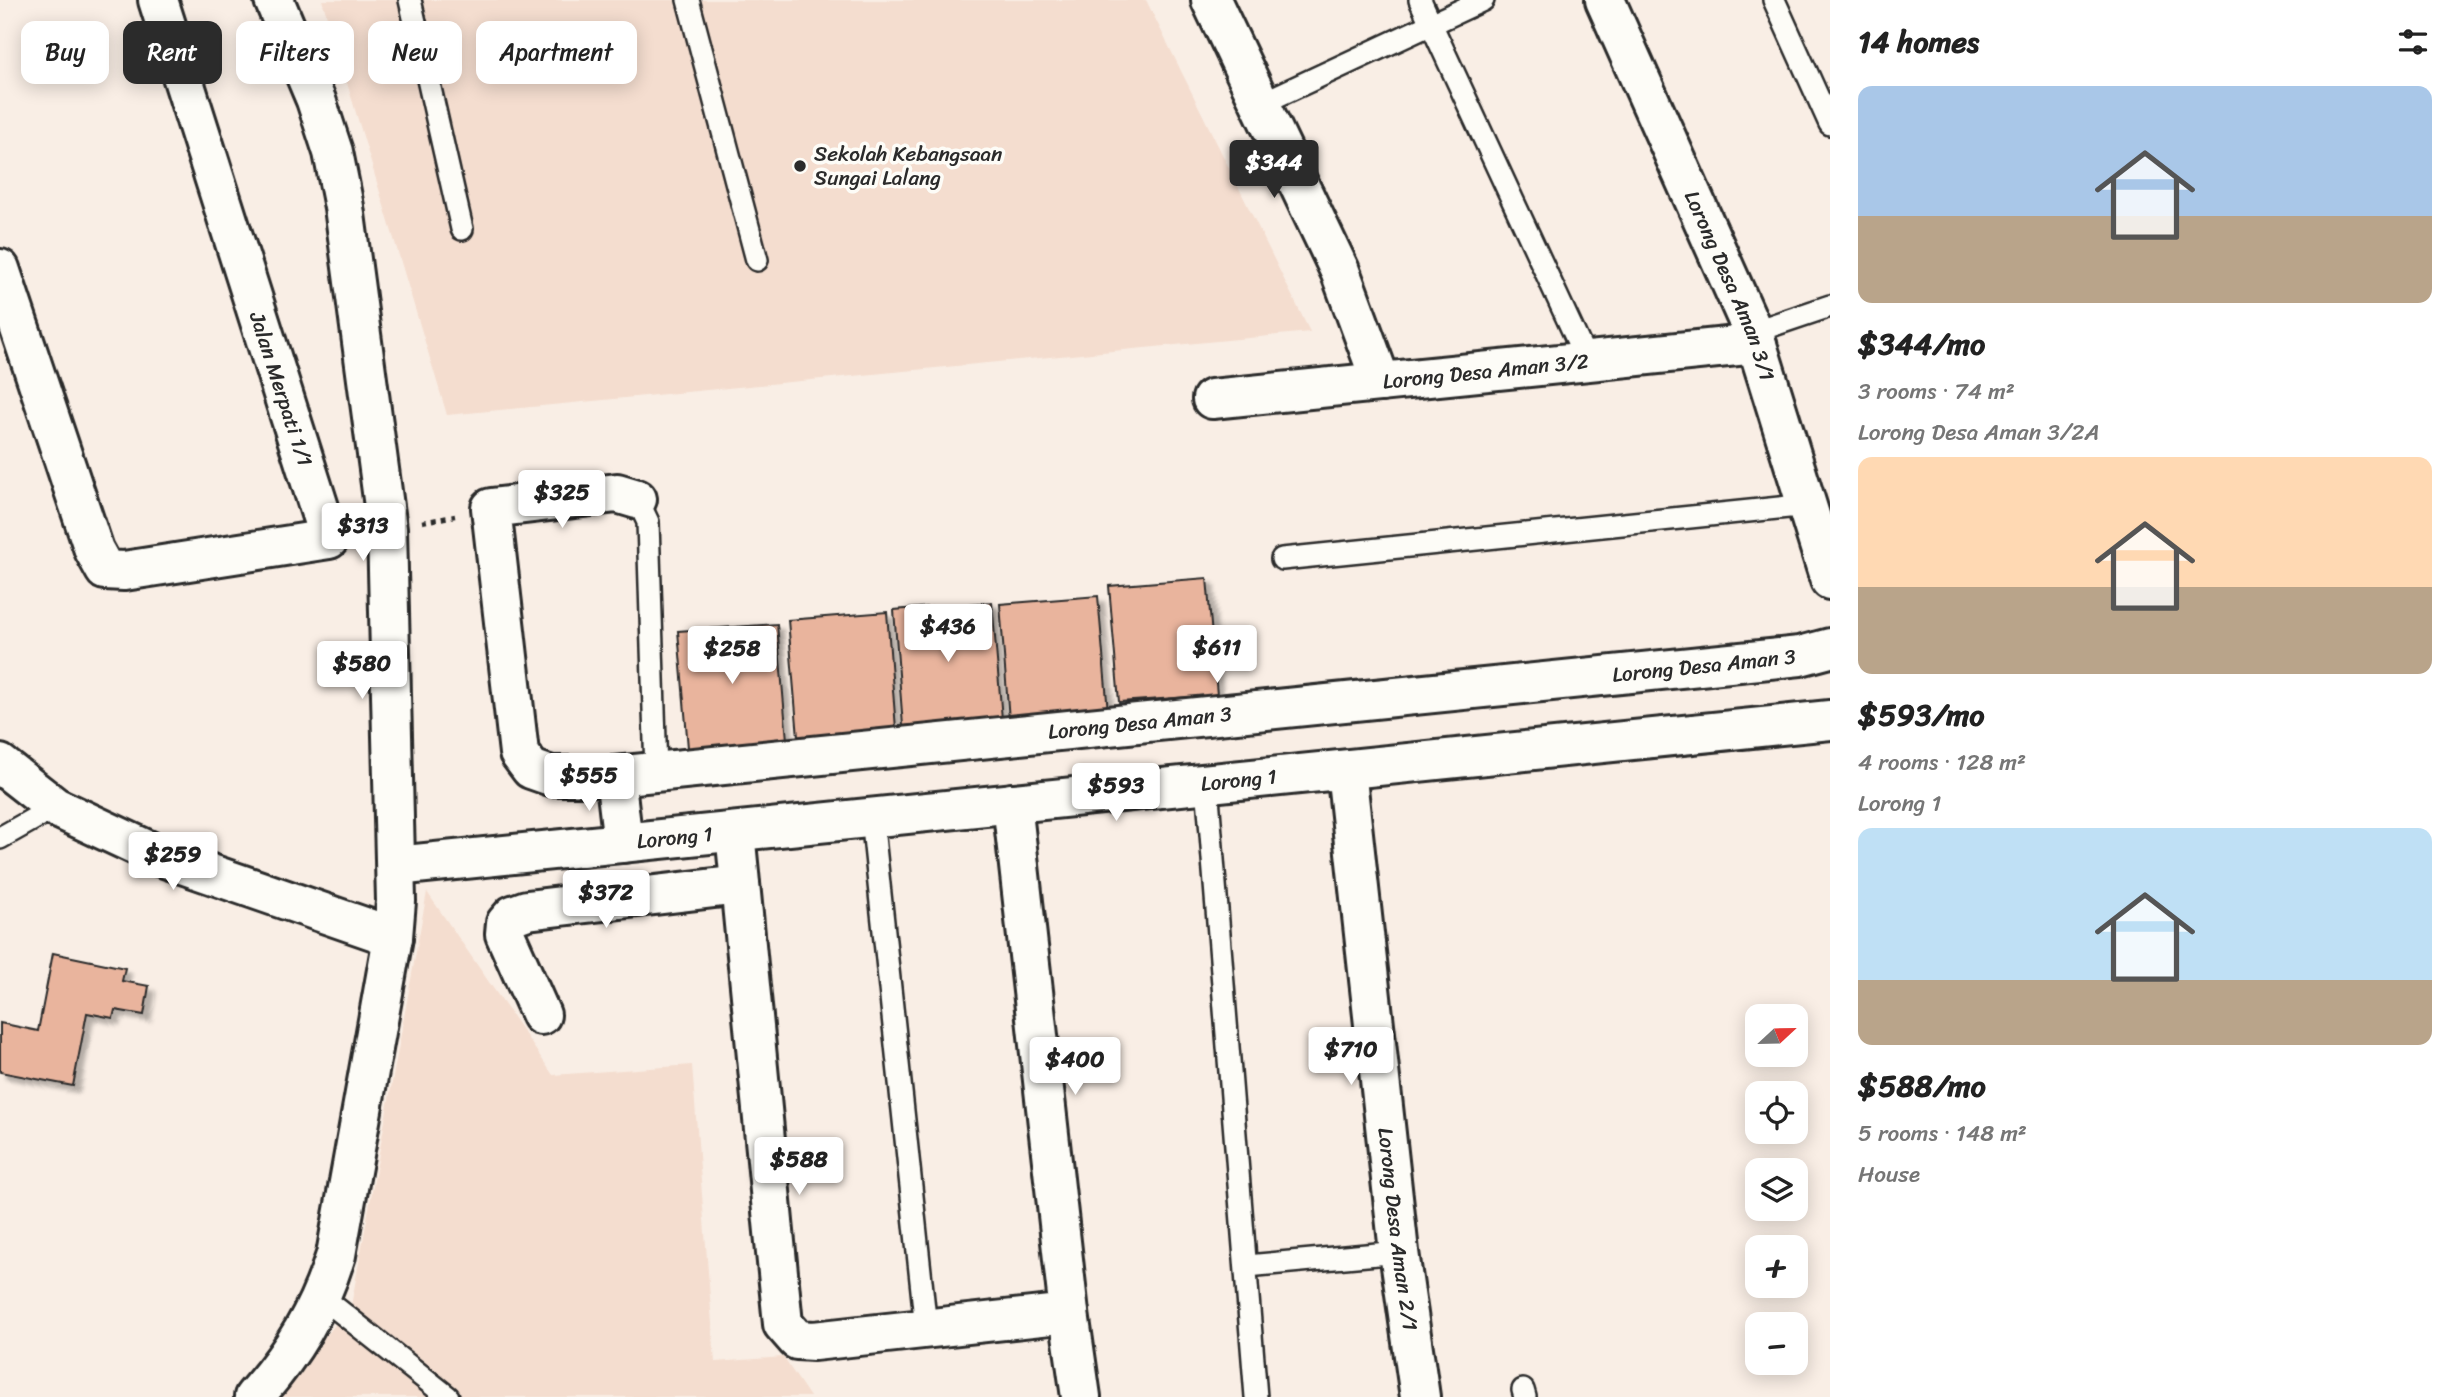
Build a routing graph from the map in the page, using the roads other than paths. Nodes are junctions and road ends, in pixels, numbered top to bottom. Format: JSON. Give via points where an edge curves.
{"nodes":[{"id":1,"x":158,"y":0,"type":"edge"},
{"id":2,"x":274,"y":0,"type":"edge"},
{"id":3,"x":410,"y":0,"type":"edge"},
{"id":4,"x":688,"y":0,"type":"edge"},
{"id":5,"x":1211,"y":0,"type":"edge"},
{"id":6,"x":1420,"y":0,"type":"edge"},
{"id":7,"x":1483,"y":0,"type":"edge"},
{"id":8,"x":1605,"y":0,"type":"edge"},
{"id":9,"x":1774,"y":0,"type":"edge"},
{"id":10,"x":1432,"y":25,"type":"junction"},
{"id":11,"x":1260,"y":104,"type":"junction"},
{"id":12,"x":1830,"y":124,"type":"edge"},
{"id":13,"x":462,"y":229,"type":"dead end"},
{"id":14,"x":757,"y":260,"type":"dead end"},
{"id":15,"x":0,"y":269,"type":"edge"},
{"id":16,"x":1830,"y":306,"type":"edge"},
{"id":17,"x":1755,"y":338,"type":"junction"},
{"id":18,"x":1587,"y":361,"type":"junction"},
{"id":19,"x":1381,"y":382,"type":"junction"},
{"id":20,"x":1212,"y":399,"type":"dead end"},
{"id":21,"x":637,"y":499,"type":"joint"},
{"id":22,"x":1808,"y":505,"type":"junction"},
{"id":23,"x":387,"y":529,"type":"junction"},
{"id":24,"x":329,"y":539,"type":"junction"},
{"id":25,"x":1282,"y":559,"type":"dead end"},
{"id":26,"x":1830,"y":580,"type":"edge"},
{"id":27,"x":1830,"y":648,"type":"edge"},
{"id":28,"x":1830,"y":720,"type":"edge"},
{"id":29,"x":0,"y":764,"type":"edge"},
{"id":30,"x":1346,"y":770,"type":"junction"},
{"id":31,"x":656,"y":772,"type":"junction"},
{"id":32,"x":615,"y":776,"type":"junction"},
{"id":33,"x":1208,"y":783,"type":"junction"},
{"id":34,"x":1012,"y":803,"type":"junction"},
{"id":35,"x":55,"y":807,"type":"junction"},
{"id":36,"x":872,"y":818,"type":"junction"},
{"id":37,"x":736,"y":832,"type":"junction"},
{"id":38,"x":0,"y":838,"type":"edge"},
{"id":39,"x":623,"y":843,"type":"junction"},
{"id":40,"x":396,"y":866,"type":"junction"},
{"id":41,"x":740,"y":885,"type":"junction"},
{"id":42,"x":393,"y":937,"type":"junction"},
{"id":43,"x":541,"y":1015,"type":"dead end"},
{"id":44,"x":1399,"y":1252,"type":"junction"},
{"id":45,"x":1247,"y":1266,"type":"junction"},
{"id":46,"x":322,"y":1297,"type":"junction"},
{"id":47,"x":1069,"y":1313,"type":"junction"},
{"id":48,"x":926,"y":1328,"type":"junction"},
{"id":49,"x":254,"y":1397,"type":"edge"},
{"id":50,"x":448,"y":1397,"type":"edge"},
{"id":51,"x":1081,"y":1397,"type":"edge"},
{"id":52,"x":1256,"y":1397,"type":"edge"},
{"id":53,"x":1420,"y":1397,"type":"edge"}],
"edges":[{"from":1,"to":24,"type":"street","name":"Jalan Merpati 1/1"},
{"from":2,"to":23,"type":"street","via":[[333,152]]},
{"from":3,"to":13,"type":"lane"},
{"from":4,"to":14,"type":"lane"},
{"from":5,"to":11,"type":"street"},
{"from":6,"to":10,"type":"lane"},
{"from":7,"to":10,"type":"lane"},
{"from":8,"to":17,"type":"street","name":"Lorong Desa Aman 3/1"},
{"from":9,"to":12,"type":"lane"},
{"from":10,"to":11,"type":"lane"},
{"from":10,"to":18,"type":"lane"},
{"from":11,"to":19,"type":"street","via":[[1340,271]]},
{"from":15,"to":24,"type":"street","via":[[94,550],[105,570],[124,571]]},
{"from":16,"to":17,"type":"lane"},
{"from":17,"to":18,"type":"street","name":"Lorong Desa Aman 3/2"},
{"from":17,"to":22,"type":"street","name":"Lorong Desa Aman 3/1"},
{"from":18,"to":19,"type":"street","name":"Lorong Desa Aman 3/2"},
{"from":19,"to":20,"type":"street","name":"Lorong Desa Aman 3/2"},
{"from":21,"to":31,"type":"lane","via":[[648,522]]},
{"from":21,"to":32,"type":"street","name":"Lorong Desa Aman 3","via":[[617,493],[491,508],[519,754],[531,769],[551,776]]},
{"from":22,"to":25,"type":"lane"},
{"from":22,"to":26,"type":"street","name":"Lorong Desa Aman 3/1"},
{"from":23,"to":24,"type":"street"},
{"from":23,"to":40,"type":"street"},
{"from":27,"to":31,"type":"street","name":"Lorong Desa Aman 3","via":[[1800,656]]},
{"from":28,"to":30,"type":"street","name":"Lorong 1"},
{"from":29,"to":35,"type":"street"},
{"from":30,"to":33,"type":"street","name":"Lorong 1"},
{"from":30,"to":44,"type":"street","name":"Lorong Desa Aman 2/1"},
{"from":31,"to":32,"type":"street","name":"Lorong Desa Aman 3"},
{"from":32,"to":39,"type":"street"},
{"from":33,"to":34,"type":"street","name":"Lorong 1"},
{"from":33,"to":45,"type":"lane"},
{"from":34,"to":36,"type":"street","name":"Lorong 1"},
{"from":34,"to":47,"type":"street"},
{"from":35,"to":38,"type":"lane"},
{"from":35,"to":42,"type":"street","via":[[162,857]]},
{"from":36,"to":37,"type":"street","name":"Lorong 1"},
{"from":36,"to":48,"type":"lane"},
{"from":37,"to":39,"type":"street","name":"Lorong 1"},
{"from":37,"to":41,"type":"street"},
{"from":39,"to":40,"type":"street","name":"Lorong 1"},
{"from":40,"to":42,"type":"street"},
{"from":41,"to":43,"type":"street","via":[[513,915],[505,934]]},
{"from":41,"to":48,"type":"street","via":[[783,1324],[797,1340],[814,1341]]},
{"from":42,"to":46,"type":"street","via":[[336,1255]]},
{"from":44,"to":45,"type":"lane"},
{"from":44,"to":53,"type":"street","name":"Lorong Desa Aman 2/1"},
{"from":45,"to":52,"type":"lane"},
{"from":46,"to":49,"type":"street","via":[[299,1340]]},
{"from":46,"to":50,"type":"lane"},
{"from":47,"to":48,"type":"street"},
{"from":47,"to":51,"type":"street"}]}
